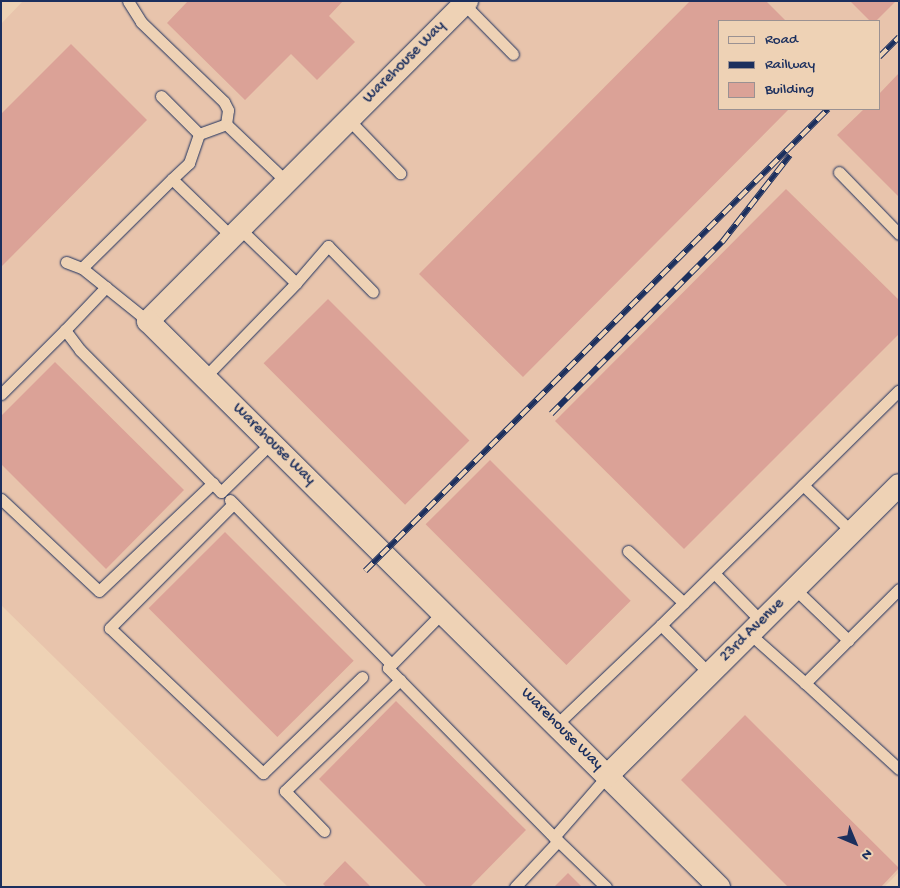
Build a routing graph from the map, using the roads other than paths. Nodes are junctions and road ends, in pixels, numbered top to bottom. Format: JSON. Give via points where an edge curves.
{"nodes":[{"id":1,"x":128,"y":1,"type":"edge"},
{"id":2,"x":459,"y":5,"type":"edge"},
{"id":3,"x":514,"y":54,"type":"dead end"},
{"id":4,"x":161,"y":96,"type":"dead end"},
{"id":5,"x":349,"y":120,"type":"junction"},
{"id":6,"x":226,"y":124,"type":"junction"},
{"id":7,"x":199,"y":134,"type":"junction"},
{"id":8,"x":839,"y":172,"type":"dead end"},
{"id":9,"x":400,"y":173,"type":"dead end"},
{"id":10,"x":172,"y":179,"type":"junction"},
{"id":11,"x":287,"y":182,"type":"junction"},
{"id":12,"x":236,"y":233,"type":"junction"},
{"id":13,"x":899,"y":234,"type":"edge"},
{"id":14,"x":66,"y":262,"type":"dead end"},
{"id":15,"x":82,"y":268,"type":"junction"},
{"id":16,"x":296,"y":283,"type":"junction"},
{"id":17,"x":106,"y":287,"type":"junction"},
{"id":18,"x":373,"y":292,"type":"dead end"},
{"id":19,"x":148,"y":321,"type":"junction"},
{"id":20,"x":65,"y":330,"type":"junction"},
{"id":21,"x":205,"y":377,"type":"junction"},
{"id":22,"x":899,"y":390,"type":"edge"},
{"id":23,"x":1,"y":394,"type":"edge"},
{"id":24,"x":271,"y":443,"type":"junction"},
{"id":25,"x":213,"y":483,"type":"junction"},
{"id":26,"x":803,"y":485,"type":"junction"},
{"id":27,"x":899,"y":486,"type":"edge"},
{"id":28,"x":221,"y":492,"type":"junction"},
{"id":29,"x":1,"y":499,"type":"edge"},
{"id":30,"x":234,"y":504,"type":"junction"},
{"id":31,"x":852,"y":532,"type":"junction"},
{"id":32,"x":628,"y":551,"type":"dead end"},
{"id":33,"x":714,"y":573,"type":"junction"},
{"id":34,"x":795,"y":589,"type":"junction"},
{"id":35,"x":899,"y":589,"type":"edge"},
{"id":36,"x":684,"y":603,"type":"junction"},
{"id":37,"x":442,"y":613,"type":"junction"},
{"id":38,"x":661,"y":625,"type":"junction"},
{"id":39,"x":756,"y":628,"type":"junction"},
{"id":40,"x":848,"y":640,"type":"junction"},
{"id":41,"x":391,"y":664,"type":"junction"},
{"id":42,"x":710,"y":674,"type":"junction"},
{"id":43,"x":362,"y":677,"type":"dead end"},
{"id":44,"x":400,"y":680,"type":"junction"},
{"id":45,"x":805,"y":683,"type":"junction"},
{"id":46,"x":556,"y":725,"type":"junction"},
{"id":47,"x":899,"y":769,"type":"edge"},
{"id":48,"x":607,"y":776,"type":"junction"},
{"id":49,"x":324,"y":831,"type":"dead end"},
{"id":50,"x":556,"y":839,"type":"junction"},
{"id":51,"x":515,"y":887,"type":"edge"},
{"id":52,"x":606,"y":887,"type":"edge"},
{"id":53,"x":719,"y":887,"type":"edge"}],
"edges":[{"from":1,"to":6,"type":"lane","via":[[141,22],[224,102],[228,110]]},
{"from":2,"to":3,"type":"lane"},
{"from":2,"to":5,"type":"street","name":"Warehouse Way"},
{"from":4,"to":7,"type":"lane"},
{"from":5,"to":9,"type":"lane"},
{"from":5,"to":11,"type":"street","name":"Warehouse Way"},
{"from":6,"to":7,"type":"lane"},
{"from":6,"to":11,"type":"lane"},
{"from":7,"to":10,"type":"lane","via":[[189,163]]},
{"from":8,"to":13,"type":"lane"},
{"from":10,"to":12,"type":"lane"},
{"from":10,"to":15,"type":"lane"},
{"from":11,"to":12,"type":"street","name":"Warehouse Way"},
{"from":12,"to":16,"type":"lane"},
{"from":12,"to":19,"type":"street","name":"Warehouse Way"},
{"from":14,"to":15,"type":"lane"},
{"from":15,"to":17,"type":"lane"},
{"from":16,"to":18,"type":"lane","via":[[328,246]]},
{"from":16,"to":21,"type":"lane"},
{"from":17,"to":19,"type":"lane"},
{"from":17,"to":20,"type":"lane"},
{"from":19,"to":21,"type":"street","name":"Warehouse Way"},
{"from":20,"to":23,"type":"lane"},
{"from":20,"to":25,"type":"lane","via":[[80,350]]},
{"from":21,"to":24,"type":"street","name":"Warehouse Way"},
{"from":22,"to":26,"type":"lane"},
{"from":24,"to":28,"type":"lane"},
{"from":24,"to":37,"type":"street","name":"Warehouse Way"},
{"from":25,"to":28,"type":"lane"},
{"from":25,"to":29,"type":"lane","via":[[99,591]]},
{"from":26,"to":31,"type":"lane"},
{"from":26,"to":33,"type":"lane"},
{"from":27,"to":31,"type":"street","name":"23rd Avenue"},
{"from":28,"to":30,"type":"lane"},
{"from":30,"to":41,"type":"lane"},
{"from":30,"to":43,"type":"lane","via":[[110,628],[263,773]]},
{"from":31,"to":34,"type":"street","name":"23rd Avenue"},
{"from":32,"to":36,"type":"lane"},
{"from":33,"to":36,"type":"lane"},
{"from":33,"to":39,"type":"lane"},
{"from":34,"to":39,"type":"street","name":"23rd Avenue"},
{"from":34,"to":40,"type":"lane"},
{"from":35,"to":40,"type":"lane"},
{"from":36,"to":38,"type":"lane"},
{"from":37,"to":41,"type":"lane"},
{"from":37,"to":46,"type":"street","name":"Warehouse Way"},
{"from":38,"to":42,"type":"lane"},
{"from":38,"to":46,"type":"lane"},
{"from":39,"to":42,"type":"street","name":"23rd Avenue"},
{"from":39,"to":45,"type":"lane"},
{"from":40,"to":45,"type":"lane"},
{"from":41,"to":44,"type":"lane","via":[[388,668]]},
{"from":42,"to":48,"type":"street","name":"23rd Avenue"},
{"from":44,"to":49,"type":"lane","via":[[285,791]]},
{"from":44,"to":50,"type":"lane"},
{"from":45,"to":47,"type":"lane"},
{"from":46,"to":48,"type":"street","name":"Warehouse Way"},
{"from":48,"to":50,"type":"lane"},
{"from":48,"to":53,"type":"street","name":"Warehouse Way"},
{"from":50,"to":51,"type":"lane"},
{"from":50,"to":52,"type":"lane"}]}
